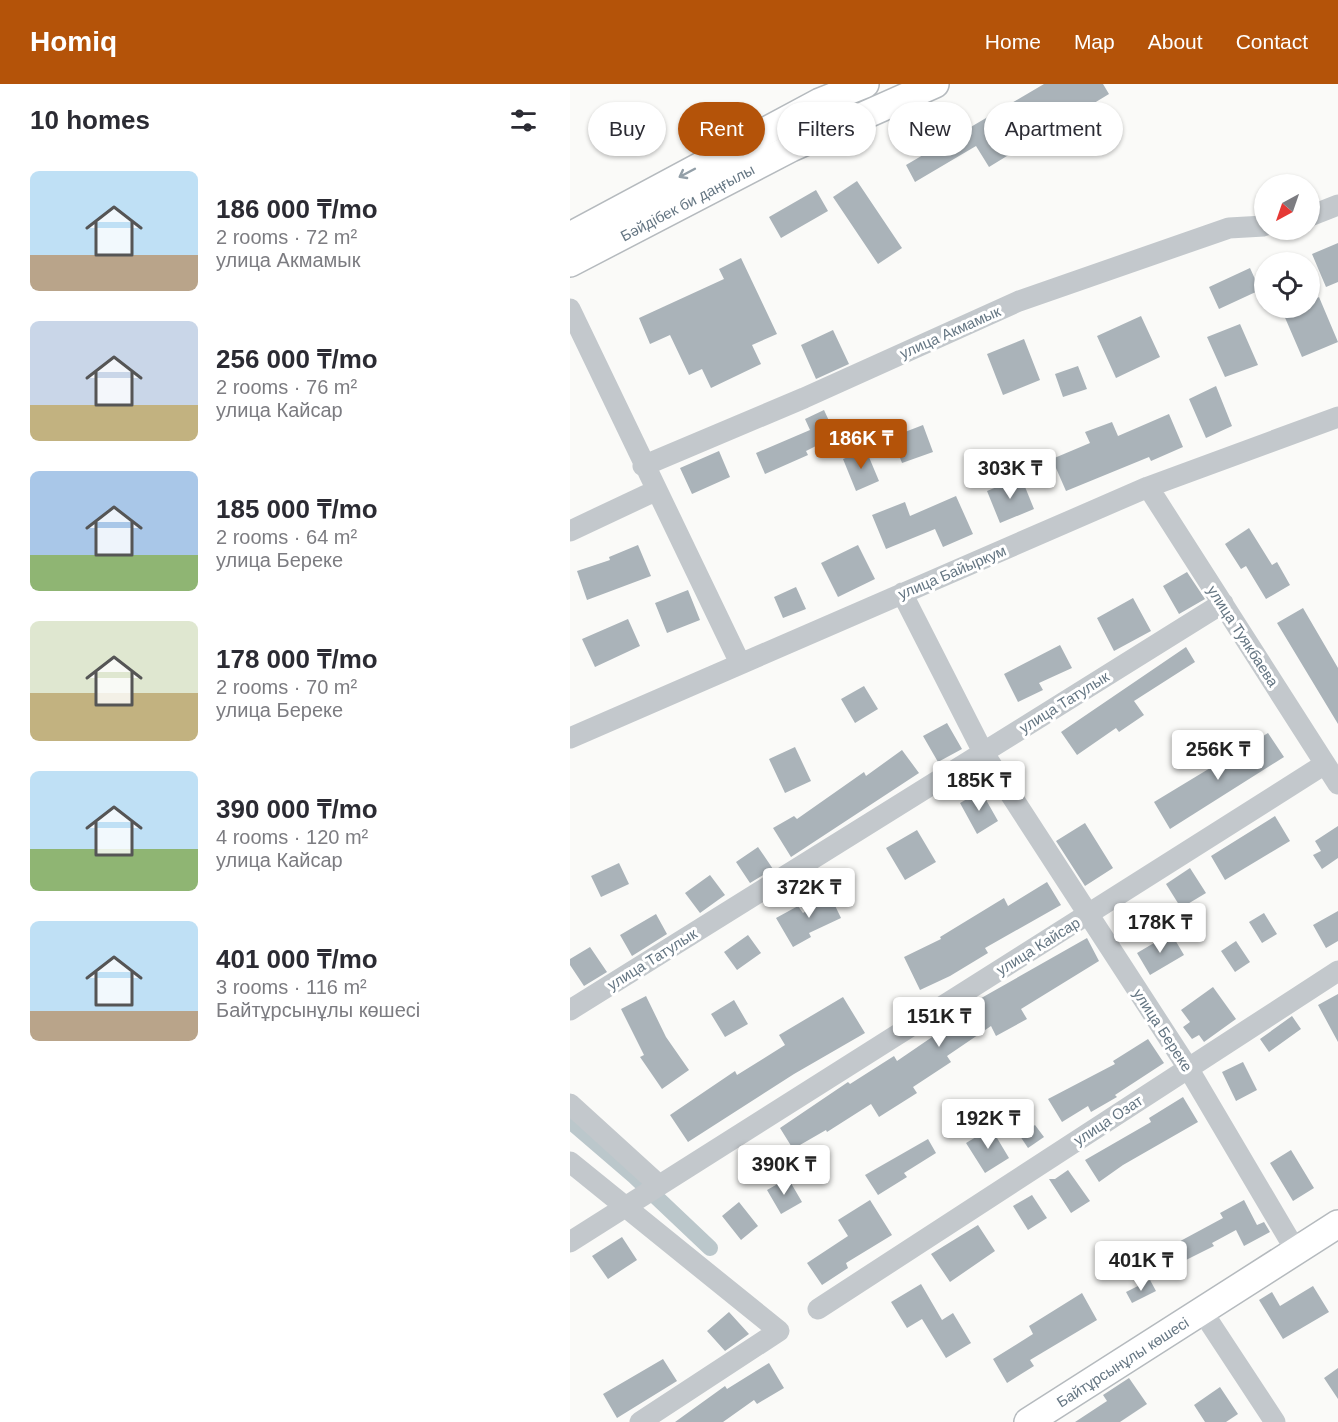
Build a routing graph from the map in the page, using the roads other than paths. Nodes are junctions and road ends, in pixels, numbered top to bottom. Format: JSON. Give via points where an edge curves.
{"nodes":[{"id":1,"x":864,"y":84,"type":"edge"},
{"id":2,"x":935,"y":84,"type":"edge"},
{"id":3,"x":819,"y":93,"type":"edge"},
{"id":4,"x":1338,"y":206,"type":"edge"},
{"id":5,"x":1320,"y":212,"type":"edge"},
{"id":6,"x":1254,"y":227,"type":"edge"},
{"id":7,"x":570,"y":236,"type":"edge"},
{"id":8,"x":570,"y":263,"type":"edge"},
{"id":9,"x":570,"y":309,"type":"edge"},
{"id":10,"x":1338,"y":417,"type":"edge"},
{"id":11,"x":643,"y":466,"type":"junction"},
{"id":12,"x":1148,"y":488,"type":"junction"},
{"id":13,"x":655,"y":491,"type":"junction"},
{"id":14,"x":570,"y":531,"type":"edge"},
{"id":15,"x":902,"y":593,"type":"junction"},
{"id":16,"x":1223,"y":603,"type":"junction"},
{"id":17,"x":740,"y":663,"type":"junction"},
{"id":18,"x":570,"y":738,"type":"edge"},
{"id":19,"x":983,"y":752,"type":"junction"},
{"id":20,"x":1325,"y":764,"type":"junction"},
{"id":21,"x":1338,"y":784,"type":"edge"},
{"id":22,"x":1088,"y":915,"type":"junction"},
{"id":23,"x":1338,"y":971,"type":"edge"},
{"id":24,"x":570,"y":1010,"type":"edge"},
{"id":25,"x":1188,"y":1068,"type":"junction"},
{"id":26,"x":570,"y":1104,"type":"edge"},
{"id":27,"x":570,"y":1162,"type":"edge"},
{"id":28,"x":658,"y":1185,"type":"junction"},
{"id":29,"x":629,"y":1205,"type":"junction"},
{"id":30,"x":1338,"y":1224,"type":"edge"},
{"id":31,"x":570,"y":1242,"type":"edge"},
{"id":32,"x":1296,"y":1251,"type":"junction"},
{"id":33,"x":818,"y":1309,"type":"dead end"},
{"id":34,"x":1202,"y":1311,"type":"junction"},
{"id":35,"x":640,"y":1422,"type":"edge"},
{"id":36,"x":1028,"y":1422,"type":"edge"},
{"id":37,"x":1275,"y":1422,"type":"edge"}],
"edges":[{"from":1,"to":3,"type":"main road"},
{"from":2,"to":8,"type":"main road","name":"Бәйдібек би даңғылы","via":[[791,148]]},
{"from":3,"to":7,"type":"main road","name":"Бәйдібек би даңғылы","one_way":true,"via":[[776,125]]},
{"from":4,"to":5,"type":"street"},
{"from":6,"to":11,"type":"street","name":"улица Акмамык","via":[[1229,228],[1019,301]]},
{"from":9,"to":11,"type":"street"},
{"from":10,"to":12,"type":"street","name":"улица Байыркум"},
{"from":11,"to":13,"type":"street"},
{"from":12,"to":15,"type":"street","name":"улица Байыркум"},
{"from":12,"to":16,"type":"street","name":"улица Туякбаева"},
{"from":13,"to":14,"type":"street"},
{"from":13,"to":17,"type":"street"},
{"from":15,"to":17,"type":"street","name":"улица Байыркум"},
{"from":15,"to":19,"type":"street","name":"улица Береке"},
{"from":16,"to":19,"type":"street","name":"улица Татулык"},
{"from":16,"to":20,"type":"street","name":"улица Туякбаева"},
{"from":17,"to":18,"type":"street","name":"улица Байыркум"},
{"from":19,"to":22,"type":"street","name":"улица Береке"},
{"from":19,"to":24,"type":"street","name":"улица Татулык"},
{"from":20,"to":21,"type":"street","name":"улица Туякбаева"},
{"from":20,"to":22,"type":"street","name":"улица Кайсар"},
{"from":22,"to":25,"type":"street","name":"улица Береке"},
{"from":22,"to":28,"type":"street","name":"улица Кайсар"},
{"from":23,"to":25,"type":"street","name":"улица Озат"},
{"from":25,"to":32,"type":"street","name":"улица Береке"},
{"from":25,"to":33,"type":"street","name":"улица Озат"},
{"from":26,"to":28,"type":"street"},
{"from":27,"to":29,"type":"street"},
{"from":28,"to":29,"type":"street","name":"улица Кайсар"},
{"from":29,"to":31,"type":"street"},
{"from":29,"to":35,"type":"street","via":[[779,1331]]},
{"from":30,"to":32,"type":"main road","name":"Байтұрсынұлы көшесі"},
{"from":32,"to":34,"type":"main road","name":"Байтұрсынұлы көшесі"},
{"from":34,"to":36,"type":"main road","name":"Байтұрсынұлы көшесі"},
{"from":34,"to":37,"type":"street"}]}
